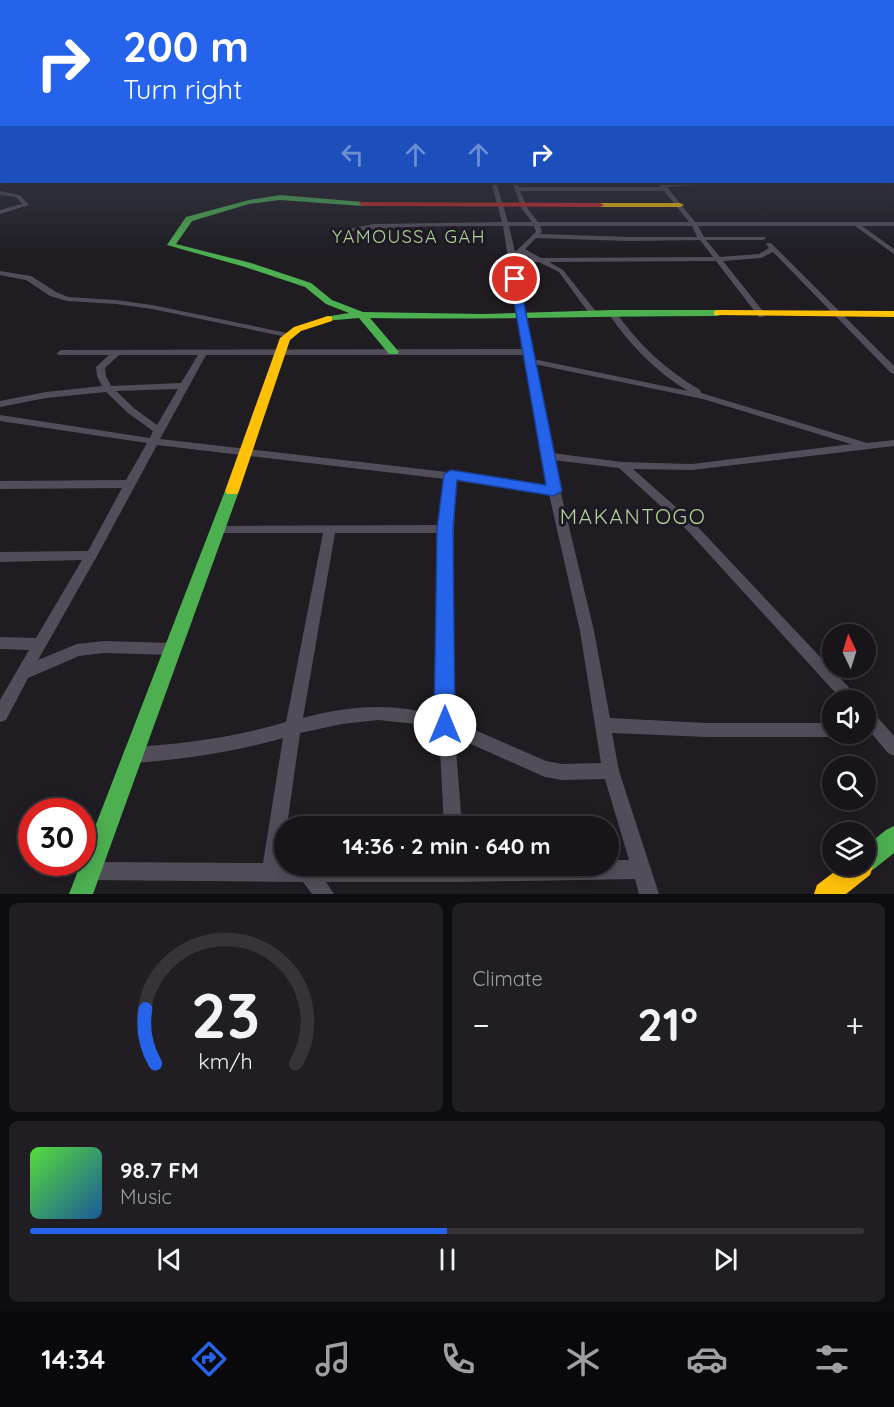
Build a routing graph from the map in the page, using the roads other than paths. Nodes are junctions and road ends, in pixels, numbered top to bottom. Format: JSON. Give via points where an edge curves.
{"nodes":[{"id":1,"x":494,"y":183,"type":"edge"},
{"id":2,"x":515,"y":183,"type":"edge"},
{"id":3,"x":698,"y":183,"type":"edge"},
{"id":4,"x":663,"y":186,"type":"edge"},
{"id":5,"x":518,"y":189,"type":"junction"},
{"id":6,"x":0,"y":193,"type":"edge"},
{"id":7,"x":500,"y":206,"type":"junction"},
{"id":8,"x":524,"y":206,"type":"junction"},
{"id":9,"x":680,"y":206,"type":"junction"},
{"id":10,"x":0,"y":212,"type":"edge"},
{"id":11,"x":693,"y":223,"type":"junction"},
{"id":12,"x":750,"y":224,"type":"junction"},
{"id":13,"x":856,"y":224,"type":"junction"},
{"id":14,"x":894,"y":224,"type":"edge"},
{"id":15,"x":537,"y":225,"type":"junction"},
{"id":16,"x":506,"y":226,"type":"junction"},
{"id":17,"x":334,"y":232,"type":"dead end"},
{"id":18,"x":536,"y":236,"type":"junction"},
{"id":19,"x":763,"y":238,"type":"junction"},
{"id":20,"x":702,"y":239,"type":"junction"},
{"id":21,"x":773,"y":249,"type":"junction"},
{"id":22,"x":894,"y":252,"type":"edge"},
{"id":23,"x":515,"y":256,"type":"junction"},
{"id":24,"x":719,"y":258,"type":"junction"},
{"id":25,"x":539,"y":260,"type":"junction"},
{"id":26,"x":0,"y":273,"type":"edge"},
{"id":27,"x":612,"y":313,"type":"junction"},
{"id":28,"x":594,"y":314,"type":"junction"},
{"id":29,"x":894,"y":314,"type":"edge"},
{"id":30,"x":362,"y":315,"type":"junction"},
{"id":31,"x":762,"y":315,"type":"junction"},
{"id":32,"x":840,"y":315,"type":"junction"},
{"id":33,"x":520,"y":316,"type":"junction"},
{"id":34,"x":287,"y":334,"type":"junction"},
{"id":35,"x":204,"y":352,"type":"junction"},
{"id":36,"x":393,"y":352,"type":"junction"},
{"id":37,"x":61,"y":353,"type":"dead end"},
{"id":38,"x":281,"y":353,"type":"junction"},
{"id":39,"x":116,"y":354,"type":"junction"},
{"id":40,"x":529,"y":356,"type":"junction"},
{"id":41,"x":894,"y":371,"type":"edge"},
{"id":42,"x":184,"y":386,"type":"junction"},
{"id":43,"x":107,"y":387,"type":"junction"},
{"id":44,"x":705,"y":397,"type":"junction"},
{"id":45,"x":0,"y":404,"type":"edge"},
{"id":46,"x":0,"y":418,"type":"edge"},
{"id":47,"x":155,"y":436,"type":"junction"},
{"id":48,"x":894,"y":443,"type":"edge"},
{"id":49,"x":867,"y":446,"type":"junction"},
{"id":50,"x":247,"y":451,"type":"junction"},
{"id":51,"x":548,"y":456,"type":"junction"},
{"id":52,"x":622,"y":465,"type":"junction"},
{"id":53,"x":451,"y":474,"type":"junction"},
{"id":54,"x":128,"y":484,"type":"junction"},
{"id":55,"x":0,"y":485,"type":"edge"},
{"id":56,"x":554,"y":491,"type":"junction"},
{"id":57,"x":219,"y":529,"type":"junction"},
{"id":58,"x":330,"y":529,"type":"junction"},
{"id":59,"x":445,"y":529,"type":"junction"},
{"id":60,"x":92,"y":555,"type":"junction"},
{"id":61,"x":0,"y":557,"type":"edge"},
{"id":62,"x":0,"y":643,"type":"edge"},
{"id":63,"x":38,"y":644,"type":"junction"},
{"id":64,"x":174,"y":649,"type":"junction"},
{"id":65,"x":21,"y":675,"type":"junction"},
{"id":66,"x":842,"y":690,"type":"edge"},
{"id":67,"x":0,"y":716,"type":"edge"},
{"id":68,"x":445,"y":725,"type":"junction"},
{"id":69,"x":603,"y":725,"type":"junction"},
{"id":70,"x":293,"y":727,"type":"junction"},
{"id":71,"x":822,"y":730,"type":"edge"},
{"id":72,"x":876,"y":733,"type":"edge"},
{"id":73,"x":894,"y":748,"type":"edge"},
{"id":74,"x":131,"y":755,"type":"junction"},
{"id":75,"x":611,"y":771,"type":"junction"},
{"id":76,"x":452,"y":816,"type":"edge"},
{"id":77,"x":891,"y":844,"type":"edge"},
{"id":78,"x":96,"y":854,"type":"edge"},
{"id":79,"x":876,"y":854,"type":"edge"},
{"id":80,"x":619,"y":869,"type":"edge"},
{"id":81,"x":641,"y":869,"type":"junction"},
{"id":82,"x":96,"y":871,"type":"edge"},
{"id":83,"x":271,"y":872,"type":"joint"},
{"id":84,"x":88,"y":876,"type":"edge"},
{"id":85,"x":310,"y":876,"type":"edge"},
{"id":86,"x":848,"y":876,"type":"edge"},
{"id":87,"x":81,"y":894,"type":"edge"},
{"id":88,"x":324,"y":894,"type":"edge"},
{"id":89,"x":649,"y":894,"type":"edge"},
{"id":90,"x":826,"y":894,"type":"edge"}],
"edges":[{"from":1,"to":7,"type":"street"},
{"from":2,"to":5,"type":"street"},
{"from":3,"to":4,"type":"street"},
{"from":4,"to":5,"type":"street"},
{"from":4,"to":9,"type":"street"},
{"from":5,"to":8,"type":"street"},
{"from":6,"to":10,"type":"street","via":[[18,196],[26,205]]},
{"from":7,"to":8,"type":"street"},
{"from":7,"to":16,"type":"street"},
{"from":7,"to":30,"type":"street","via":[[260,200],[189,219],[171,245],[308,285],[329,302]]},
{"from":8,"to":9,"type":"street"},
{"from":8,"to":15,"type":"street"},
{"from":9,"to":11,"type":"street"},
{"from":11,"to":12,"type":"street"},
{"from":11,"to":15,"type":"street"},
{"from":11,"to":20,"type":"street"},
{"from":12,"to":13,"type":"street"},
{"from":12,"to":19,"type":"street"},
{"from":13,"to":14,"type":"street"},
{"from":13,"to":22,"type":"street"},
{"from":15,"to":16,"type":"street"},
{"from":15,"to":18,"type":"street"},
{"from":16,"to":17,"type":"street","via":[[392,225]]},
{"from":16,"to":23,"type":"street"},
{"from":18,"to":20,"type":"street"},
{"from":18,"to":23,"type":"street"},
{"from":19,"to":20,"type":"street"},
{"from":19,"to":21,"type":"street"},
{"from":20,"to":24,"type":"street"},
{"from":21,"to":24,"type":"street","via":[[750,258]]},
{"from":21,"to":32,"type":"street"},
{"from":23,"to":25,"type":"street"},
{"from":23,"to":25,"type":"street"},
{"from":23,"to":33,"type":"street"},
{"from":24,"to":25,"type":"street"},
{"from":24,"to":31,"type":"street"},
{"from":25,"to":28,"type":"street","via":[[561,271]]},
{"from":26,"to":34,"type":"street","via":[[28,278],[67,299],[162,309]]},
{"from":27,"to":28,"type":"street"},
{"from":27,"to":31,"type":"street"},
{"from":27,"to":44,"type":"street","via":[[634,346],[676,380]]},
{"from":28,"to":33,"type":"street"},
{"from":29,"to":32,"type":"street"},
{"from":30,"to":33,"type":"street"},
{"from":30,"to":34,"type":"street","via":[[336,317]]},
{"from":30,"to":36,"type":"street"},
{"from":31,"to":32,"type":"street"},
{"from":32,"to":41,"type":"street"},
{"from":33,"to":40,"type":"street"},
{"from":34,"to":38,"type":"street","via":[[281,343]]},
{"from":35,"to":38,"type":"street"},
{"from":35,"to":39,"type":"street"},
{"from":35,"to":42,"type":"street"},
{"from":36,"to":38,"type":"street"},
{"from":36,"to":40,"type":"street"},
{"from":37,"to":39,"type":"street"},
{"from":38,"to":50,"type":"street"},
{"from":39,"to":43,"type":"street","via":[[99,367]]},
{"from":40,"to":44,"type":"street"},
{"from":40,"to":51,"type":"street"},
{"from":42,"to":43,"type":"street"},
{"from":42,"to":47,"type":"street"},
{"from":43,"to":45,"type":"street"},
{"from":43,"to":47,"type":"street"},
{"from":44,"to":49,"type":"street"},
{"from":46,"to":47,"type":"street"},
{"from":47,"to":50,"type":"street"},
{"from":47,"to":54,"type":"street"},
{"from":48,"to":49,"type":"street"},
{"from":49,"to":52,"type":"street","via":[[692,467]]},
{"from":50,"to":53,"type":"street"},
{"from":50,"to":57,"type":"street"},
{"from":51,"to":52,"type":"street"},
{"from":51,"to":56,"type":"street"},
{"from":52,"to":66,"type":"street","via":[[691,527]]},
{"from":53,"to":56,"type":"street"},
{"from":53,"to":59,"type":"street"},
{"from":54,"to":55,"type":"street"},
{"from":54,"to":60,"type":"street"},
{"from":56,"to":69,"type":"street","via":[[587,631]]},
{"from":57,"to":58,"type":"street"},
{"from":57,"to":64,"type":"street"},
{"from":58,"to":59,"type":"street"},
{"from":58,"to":70,"type":"street"},
{"from":59,"to":68,"type":"street"},
{"from":60,"to":61,"type":"street"},
{"from":60,"to":63,"type":"street"},
{"from":62,"to":63,"type":"street"},
{"from":63,"to":65,"type":"street"},
{"from":64,"to":65,"type":"street","via":[[77,650]]},
{"from":64,"to":74,"type":"street"},
{"from":65,"to":67,"type":"street"},
{"from":68,"to":70,"type":"street","via":[[396,714],[374,714]]},
{"from":68,"to":75,"type":"street","via":[[545,769]]},
{"from":68,"to":76,"type":"street"},
{"from":69,"to":71,"type":"street"},
{"from":69,"to":75,"type":"street"},
{"from":70,"to":74,"type":"street","via":[[201,749]]},
{"from":70,"to":83,"type":"street"},
{"from":72,"to":73,"type":"street"},
{"from":74,"to":78,"type":"street"},
{"from":75,"to":81,"type":"street"},
{"from":77,"to":79,"type":"street"},
{"from":80,"to":81,"type":"street"},
{"from":81,"to":89,"type":"street"},
{"from":82,"to":83,"type":"street"},
{"from":84,"to":87,"type":"street"},
{"from":85,"to":88,"type":"street"},
{"from":86,"to":90,"type":"street"}]}
